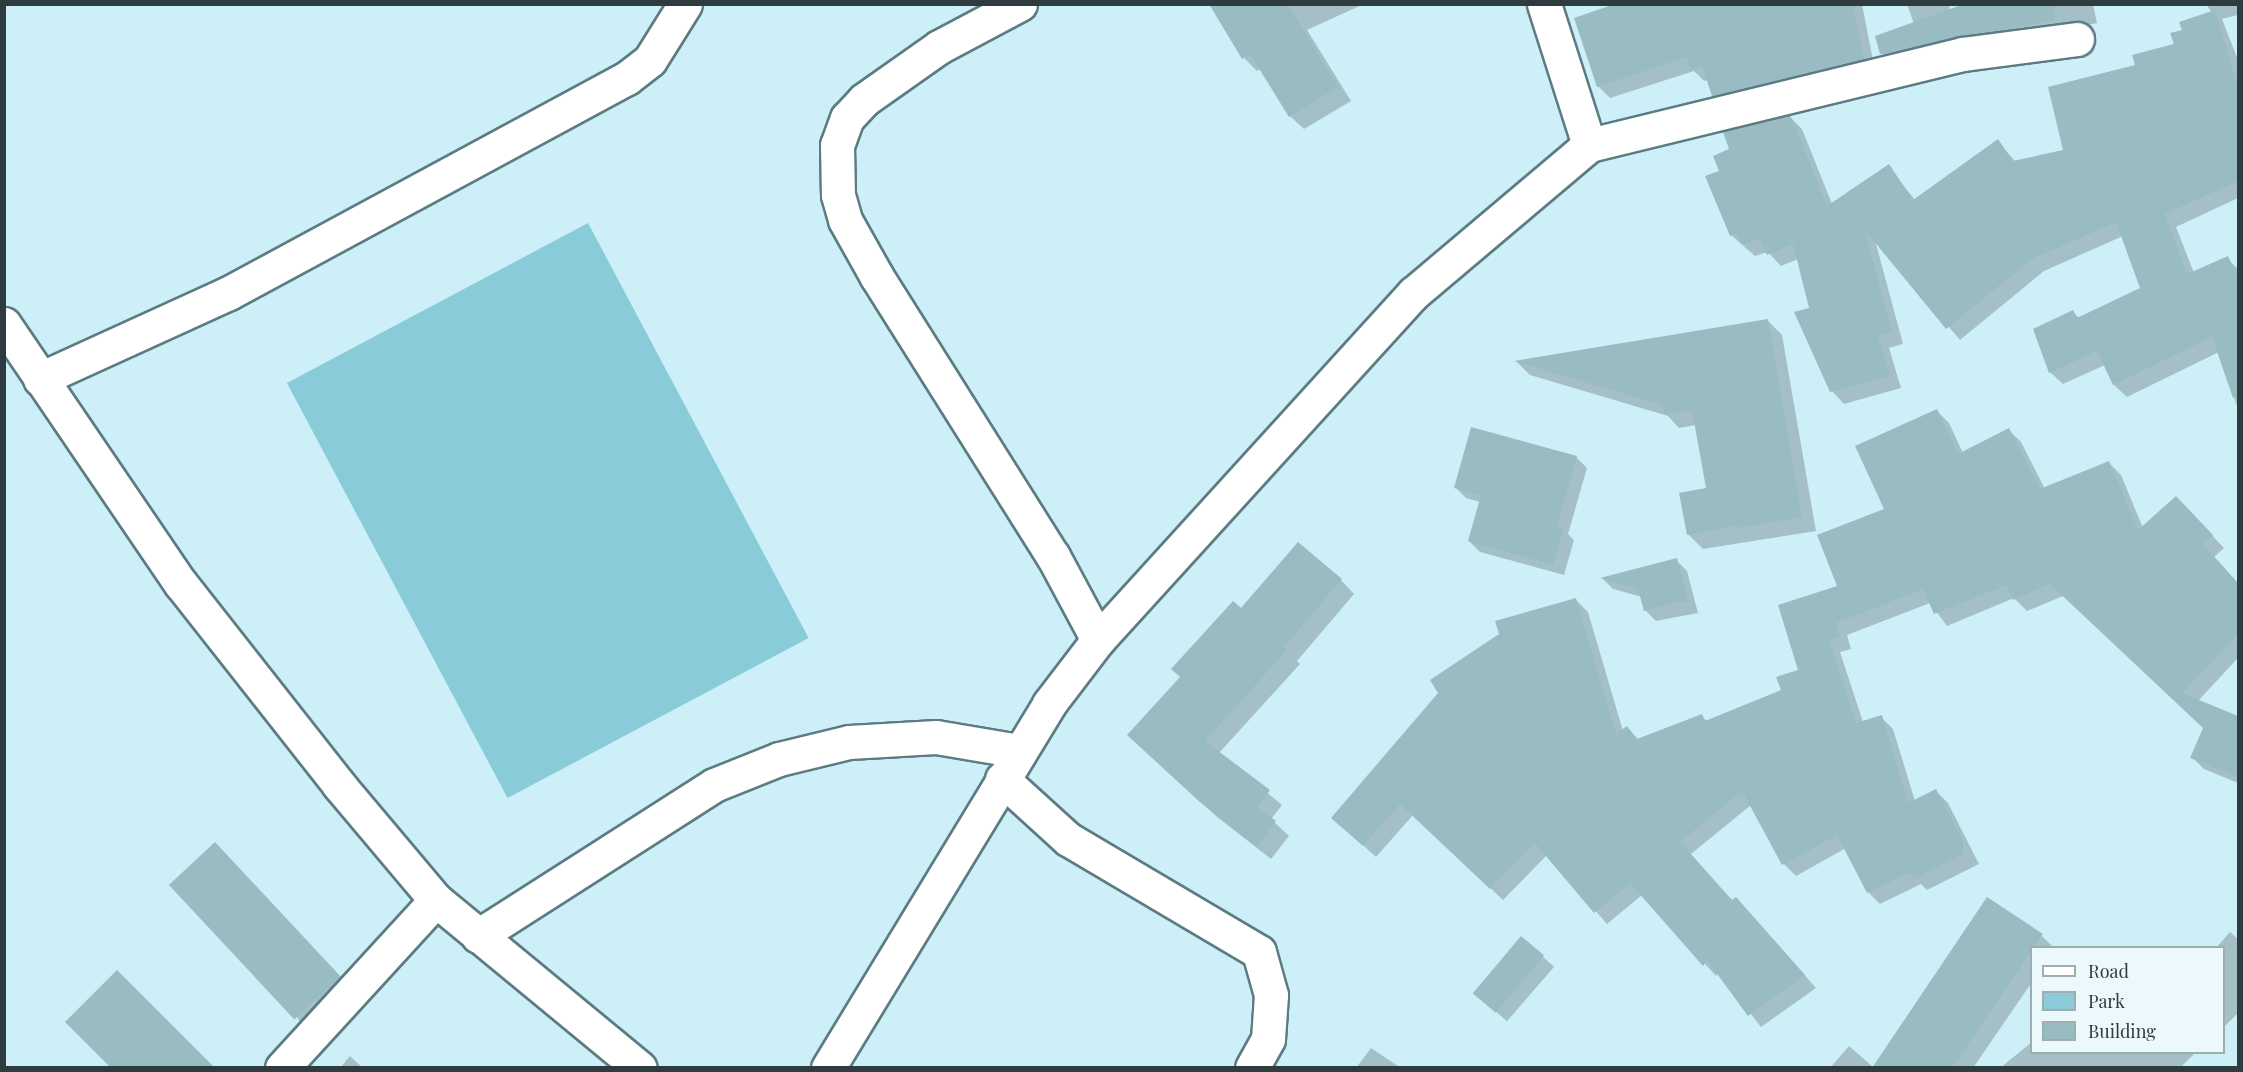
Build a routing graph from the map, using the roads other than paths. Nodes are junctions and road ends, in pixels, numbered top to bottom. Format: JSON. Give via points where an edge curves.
{"nodes":[{"id":1,"x":685,"y":4,"type":"edge"},
{"id":2,"x":1020,"y":4,"type":"edge"},
{"id":3,"x":1544,"y":4,"type":"edge"},
{"id":4,"x":2077,"y":39,"type":"dead end"},
{"id":5,"x":1588,"y":145,"type":"junction"},
{"id":6,"x":4,"y":324,"type":"edge"},
{"id":7,"x":40,"y":379,"type":"junction"},
{"id":8,"x":1098,"y":640,"type":"junction"},
{"id":9,"x":1019,"y":751,"type":"junction"},
{"id":10,"x":1002,"y":778,"type":"junction"},
{"id":11,"x":436,"y":900,"type":"junction"},
{"id":12,"x":478,"y":936,"type":"junction"},
{"id":13,"x":282,"y":1068,"type":"edge"},
{"id":14,"x":640,"y":1068,"type":"edge"},
{"id":15,"x":828,"y":1068,"type":"edge"},
{"id":16,"x":1252,"y":1068,"type":"edge"}],
"edges":[{"from":1,"to":7,"type":"street","via":[[650,60],[627,78],[229,293]]},
{"from":2,"to":8,"type":"street","via":[[939,47],[864,100],[847,118],[837,145],[838,195],[845,220],[877,277],[1053,556]]},
{"from":3,"to":5,"type":"street"},
{"from":4,"to":5,"type":"street","via":[[1963,54]]},
{"from":5,"to":8,"type":"street","via":[[1414,293]]},
{"from":6,"to":7,"type":"street"},
{"from":7,"to":11,"type":"street","via":[[181,584],[339,786]]},
{"from":8,"to":9,"type":"street"},
{"from":9,"to":10,"type":"street"},
{"from":9,"to":12,"type":"street","via":[[936,737],[849,742],[778,759],[714,785]]},
{"from":10,"to":15,"type":"street"},
{"from":10,"to":16,"type":"street","via":[[1068,839],[1259,952],[1271,995],[1268,1039]]},
{"from":11,"to":12,"type":"street"},
{"from":11,"to":13,"type":"street"},
{"from":12,"to":14,"type":"street"}]}
